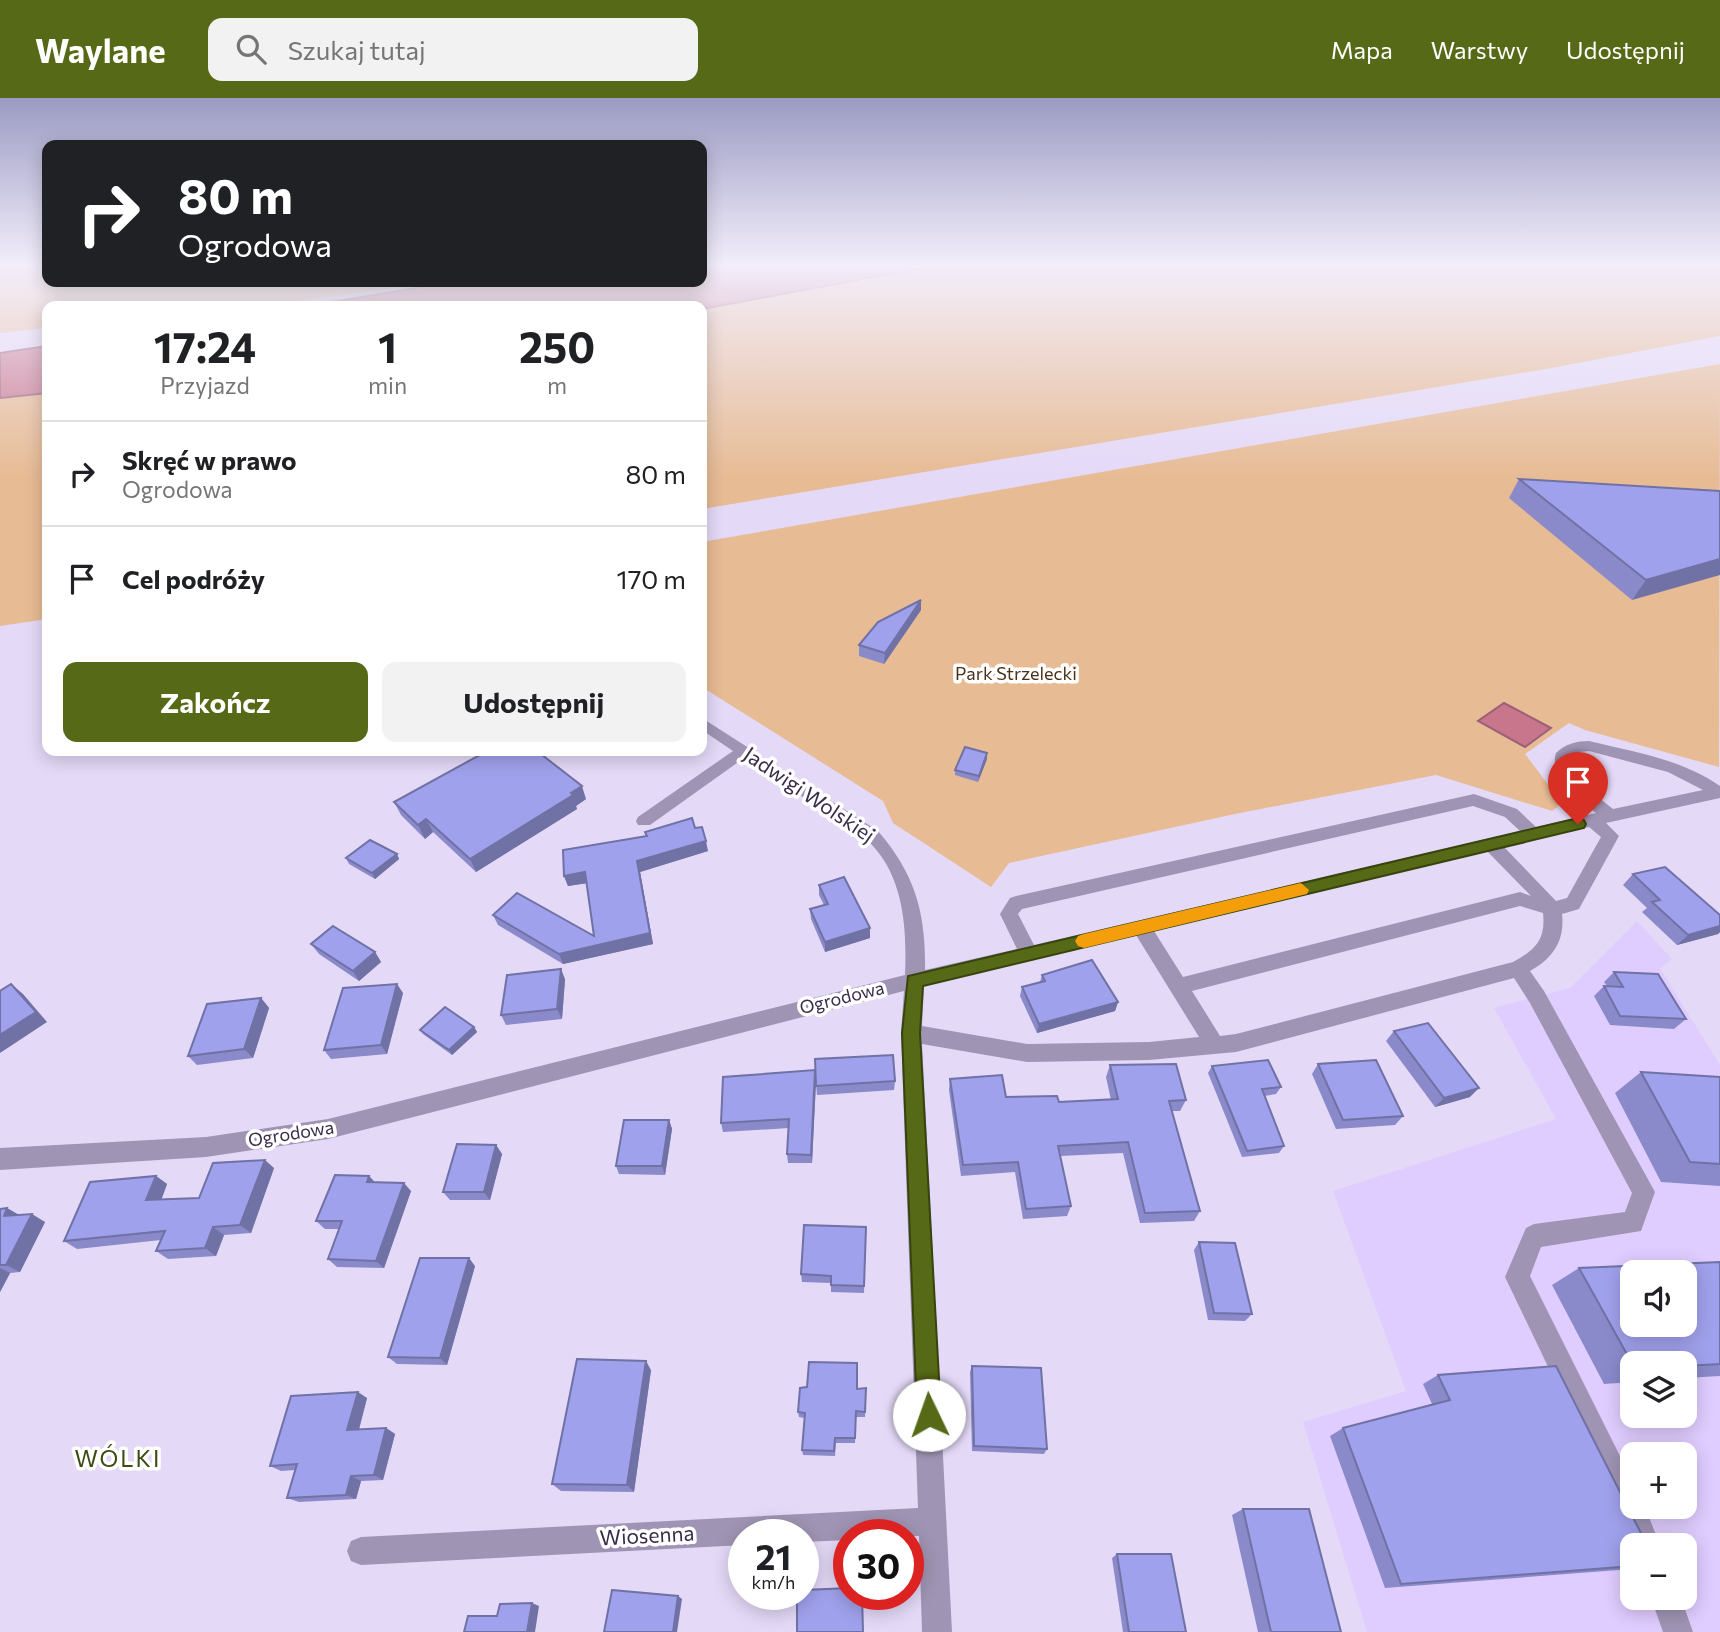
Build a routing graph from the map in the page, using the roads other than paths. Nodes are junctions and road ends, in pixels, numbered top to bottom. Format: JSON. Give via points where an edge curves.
{"nodes":[{"id":1,"x":707,"y":726,"type":"edge"},
{"id":2,"x":744,"y":751,"type":"junction"},
{"id":3,"x":1719,"y":793,"type":"edge"},
{"id":4,"x":1601,"y":818,"type":"junction"},
{"id":5,"x":644,"y":821,"type":"dead end"},
{"id":6,"x":1533,"y":834,"type":"junction"},
{"id":7,"x":1490,"y":845,"type":"junction"},
{"id":8,"x":1552,"y":909,"type":"junction"},
{"id":9,"x":1141,"y":927,"type":"junction"},
{"id":10,"x":1029,"y":954,"type":"junction"},
{"id":11,"x":1518,"y":969,"type":"junction"},
{"id":12,"x":914,"y":981,"type":"junction"},
{"id":13,"x":1178,"y":986,"type":"junction"},
{"id":14,"x":911,"y":1033,"type":"junction"},
{"id":15,"x":1215,"y":1045,"type":"junction"},
{"id":16,"x":0,"y":1159,"type":"edge"},
{"id":17,"x":934,"y":1521,"type":"junction"},
{"id":18,"x":1641,"y":1533,"type":"edge"},
{"id":19,"x":361,"y":1551,"type":"dead end"},
{"id":20,"x":1670,"y":1610,"type":"edge"},
{"id":21,"x":937,"y":1632,"type":"edge"},
{"id":22,"x":1678,"y":1632,"type":"edge"}],
"edges":[{"from":1,"to":2,"type":"street","name":"Jadwigi Wolskiej"},
{"from":2,"to":5,"type":"street"},
{"from":2,"to":12,"type":"street","name":"Jadwigi Wolskiej","via":[[872,835],[889,852],[908,893],[917,954]]},
{"from":3,"to":4,"type":"street","name":"Ogrodowa"},
{"from":3,"to":4,"type":"street","via":[[1681,770],[1589,747],[1567,750],[1562,766]]},
{"from":4,"to":6,"type":"street","name":"Ogrodowa"},
{"from":4,"to":8,"type":"street","via":[[1610,836],[1581,893],[1573,904]]},
{"from":6,"to":7,"type":"street","name":"Ogrodowa"},
{"from":6,"to":10,"type":"street","via":[[1511,813],[1474,800],[1016,903],[1009,915]]},
{"from":7,"to":8,"type":"street"},
{"from":7,"to":9,"type":"street","name":"Ogrodowa"},
{"from":8,"to":11,"type":"street","via":[[1555,928],[1544,954]]},
{"from":8,"to":13,"type":"street","via":[[1520,899]]},
{"from":9,"to":10,"type":"street","name":"Ogrodowa"},
{"from":9,"to":13,"type":"street"},
{"from":10,"to":12,"type":"street","name":"Ogrodowa"},
{"from":11,"to":15,"type":"street"},
{"from":11,"to":18,"type":"street","via":[[1644,1192],[1633,1223],[1534,1236],[1517,1277]]},
{"from":12,"to":14,"type":"street","name":"Jadwigi Wolskiej"},
{"from":12,"to":16,"type":"street","name":"Ogrodowa","via":[[328,1129],[206,1147]]},
{"from":13,"to":15,"type":"street"},
{"from":14,"to":15,"type":"street","via":[[1027,1053]]},
{"from":14,"to":17,"type":"street","name":"Jadwigi Wolskiej"},
{"from":17,"to":19,"type":"street","name":"Wiosenna"},
{"from":17,"to":21,"type":"street","name":"Jadwigi Wolskiej"},
{"from":20,"to":22,"type":"street"}]}
